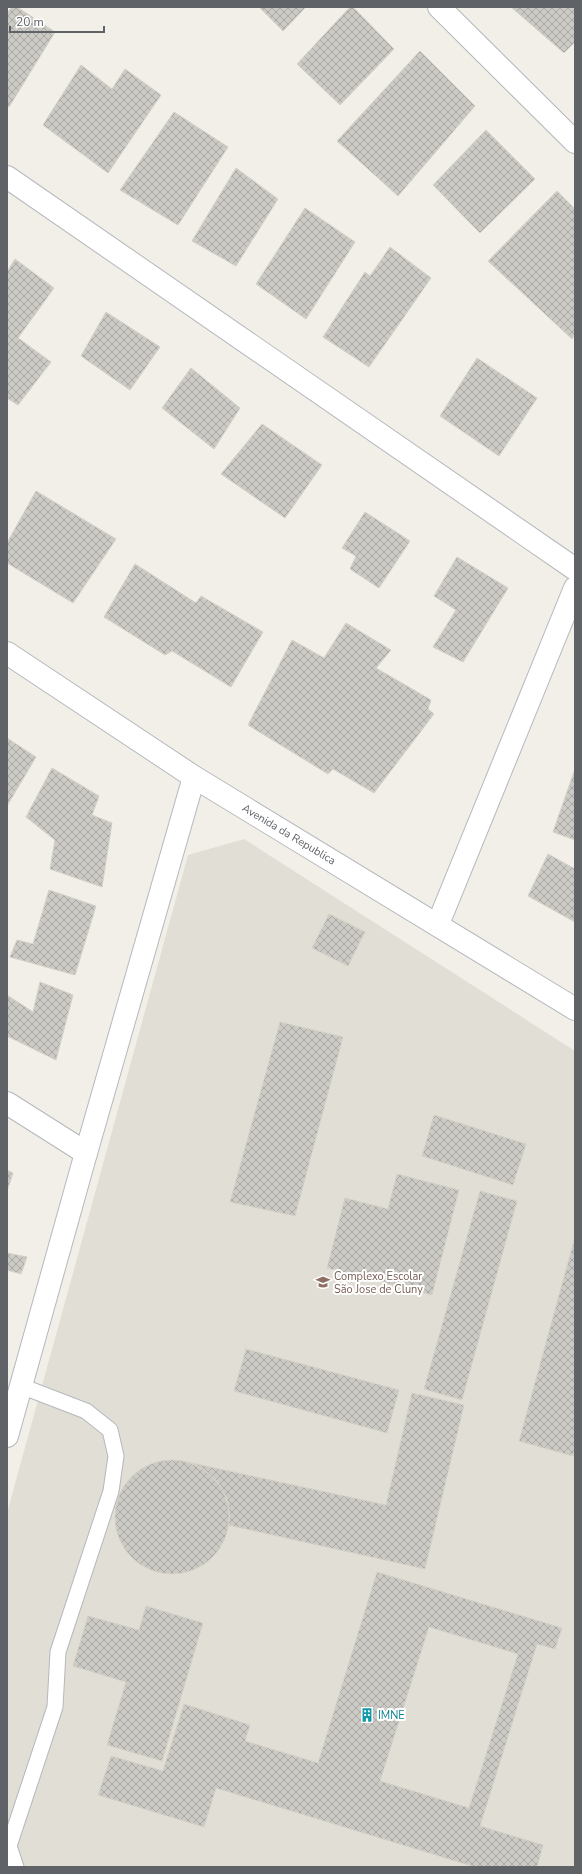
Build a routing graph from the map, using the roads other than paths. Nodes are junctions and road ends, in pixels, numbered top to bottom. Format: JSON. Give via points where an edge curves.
{"nodes":[{"id":1,"x":439,"y":7,"type":"edge"},
{"id":2,"x":575,"y":142,"type":"edge"},
{"id":3,"x":7,"y":177,"type":"edge"},
{"id":4,"x":575,"y":568,"type":"edge"},
{"id":5,"x":575,"y":588,"type":"edge"},
{"id":6,"x":7,"y":654,"type":"edge"},
{"id":7,"x":194,"y":777,"type":"junction"},
{"id":8,"x":438,"y":924,"type":"junction"},
{"id":9,"x":575,"y":1009,"type":"edge"},
{"id":10,"x":7,"y":1103,"type":"edge"},
{"id":11,"x":86,"y":1153,"type":"junction"},
{"id":12,"x":21,"y":1386,"type":"junction"},
{"id":13,"x":7,"y":1436,"type":"edge"},
{"id":14,"x":16,"y":1867,"type":"edge"}],
"edges":[{"from":1,"to":2,"type":"street"},
{"from":3,"to":4,"type":"street"},
{"from":5,"to":8,"type":"street"},
{"from":6,"to":7,"type":"street","name":"Avenida da Republica"},
{"from":7,"to":8,"type":"street","name":"Avenida da Republica"},
{"from":7,"to":11,"type":"street"},
{"from":8,"to":9,"type":"street","name":"Avenida da Republica"},
{"from":10,"to":11,"type":"street"},
{"from":11,"to":12,"type":"street"},
{"from":12,"to":13,"type":"street"},
{"from":12,"to":14,"type":"lane","via":[[86,1411],[110,1430],[116,1456],[111,1491],[58,1652],[55,1707],[9,1846]]}]}
